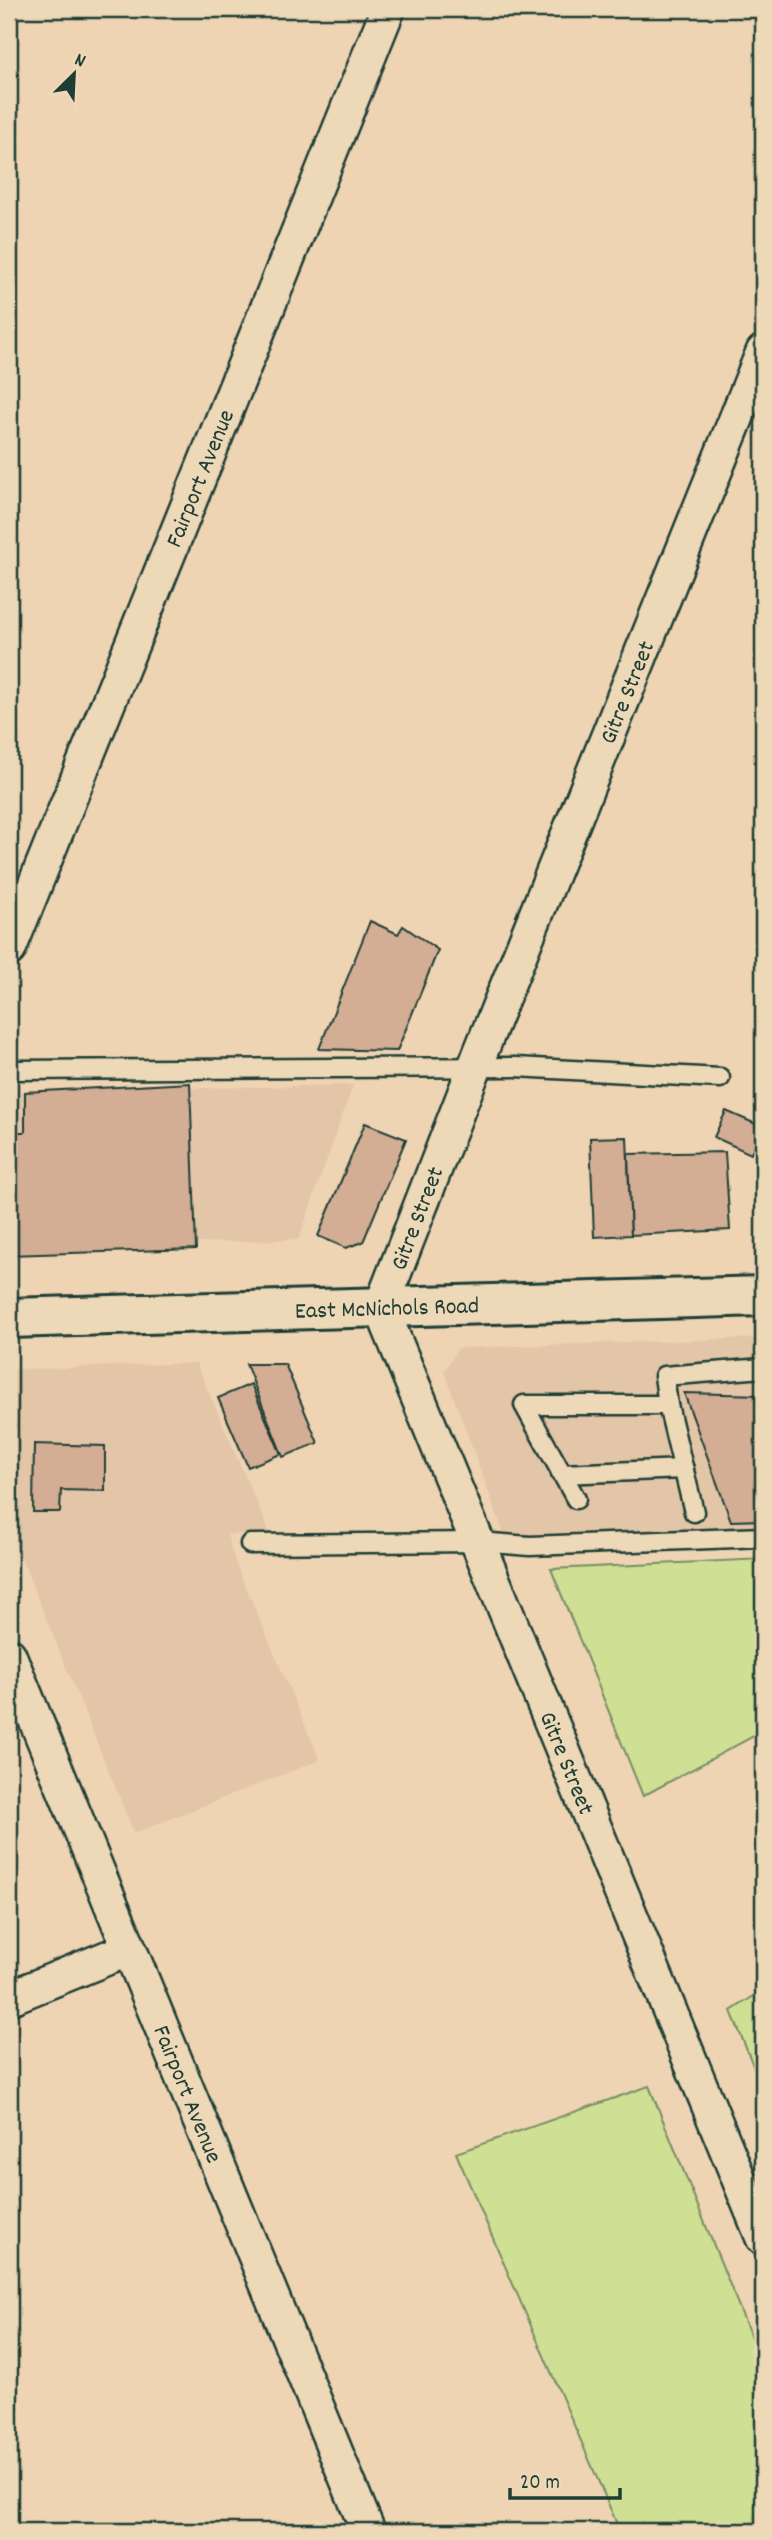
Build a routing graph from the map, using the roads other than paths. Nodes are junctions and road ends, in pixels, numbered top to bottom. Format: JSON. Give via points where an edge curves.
{"nodes":[{"id":1,"x":388,"y":9,"type":"edge"},
{"id":2,"x":763,"y":352,"type":"edge"},
{"id":3,"x":9,"y":949,"type":"edge"},
{"id":4,"x":475,"y":1067,"type":"junction"},
{"id":5,"x":9,"y":1070,"type":"edge"},
{"id":6,"x":720,"y":1078,"type":"dead end"},
{"id":7,"x":763,"y":1296,"type":"edge"},
{"id":8,"x":381,"y":1307,"type":"junction"},
{"id":9,"x":9,"y":1318,"type":"edge"},
{"id":10,"x":763,"y":1368,"type":"edge"},
{"id":11,"x":668,"y":1405,"type":"junction"},
{"id":12,"x":684,"y":1469,"type":"junction"},
{"id":13,"x":562,"y":1474,"type":"junction"},
{"id":14,"x":576,"y":1499,"type":"dead end"},
{"id":15,"x":694,"y":1512,"type":"dead end"},
{"id":16,"x":763,"y":1536,"type":"edge"},
{"id":17,"x":478,"y":1542,"type":"junction"},
{"id":18,"x":250,"y":1544,"type":"dead end"},
{"id":19,"x":9,"y":1655,"type":"edge"},
{"id":20,"x":129,"y":1949,"type":"junction"},
{"id":21,"x":9,"y":1998,"type":"edge"},
{"id":22,"x":763,"y":2238,"type":"edge"},
{"id":23,"x":368,"y":2531,"type":"edge"}],
"edges":[{"from":1,"to":3,"type":"street","name":"Fairport Avenue"},
{"from":2,"to":4,"type":"street","name":"Gitre Street"},
{"from":4,"to":5,"type":"lane"},
{"from":4,"to":6,"type":"lane"},
{"from":4,"to":8,"type":"street","name":"Gitre Street"},
{"from":7,"to":8,"type":"street","name":"East McNichols Road"},
{"from":8,"to":9,"type":"street","name":"East McNichols Road"},
{"from":8,"to":17,"type":"street","name":"Gitre Street"},
{"from":10,"to":11,"type":"lane","via":[[664,1376]]},
{"from":11,"to":12,"type":"lane"},
{"from":11,"to":13,"type":"lane","via":[[524,1405]]},
{"from":12,"to":13,"type":"lane"},
{"from":12,"to":15,"type":"lane"},
{"from":13,"to":14,"type":"lane"},
{"from":16,"to":17,"type":"lane","via":[[530,1546]]},
{"from":17,"to":18,"type":"lane"},
{"from":17,"to":22,"type":"street","name":"Gitre Street"},
{"from":19,"to":20,"type":"street","name":"Fairport Avenue"},
{"from":20,"to":21,"type":"street"},
{"from":20,"to":23,"type":"street","name":"Fairport Avenue"}]}
